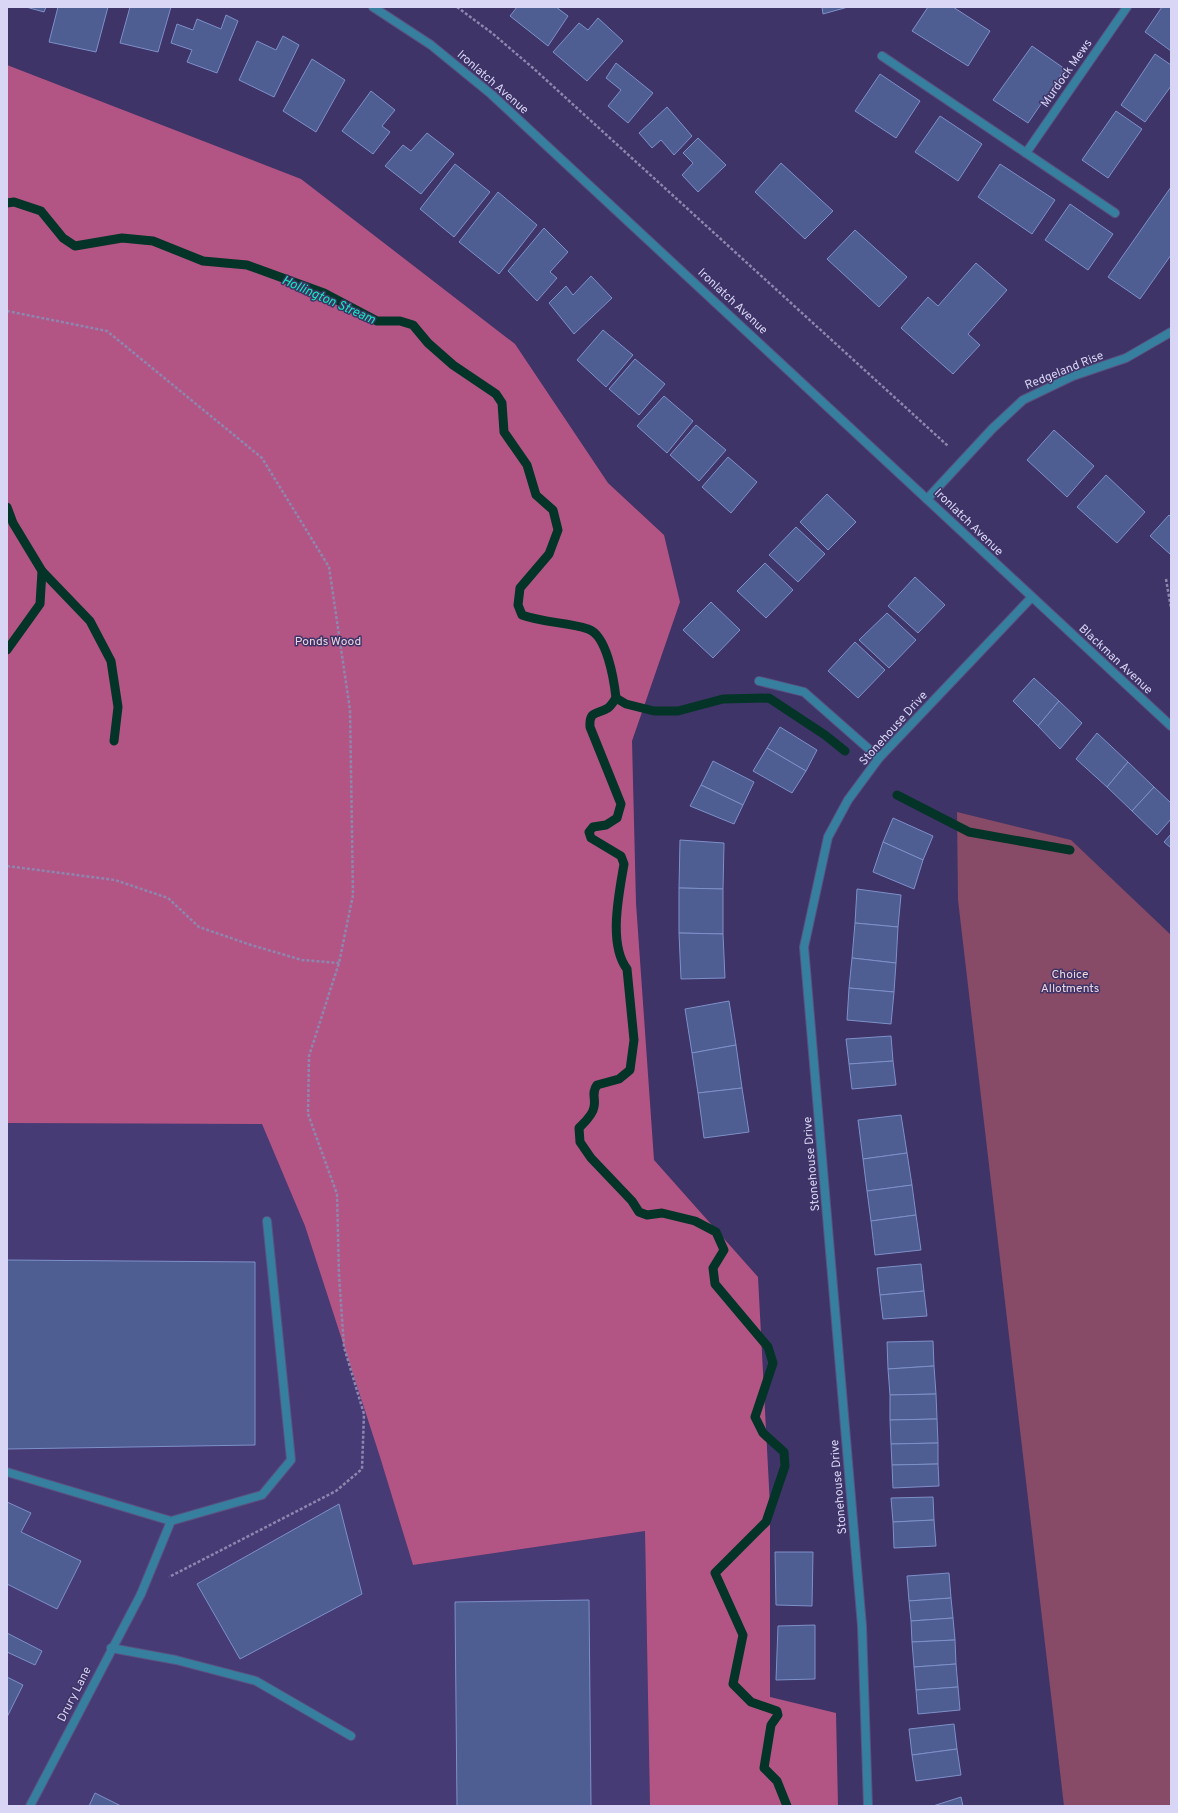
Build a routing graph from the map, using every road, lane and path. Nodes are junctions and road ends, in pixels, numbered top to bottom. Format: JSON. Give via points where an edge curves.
{"nodes":[{"id":1,"x":373,"y":7,"type":"edge"},
{"id":2,"x":457,"y":7,"type":"edge"},
{"id":3,"x":1127,"y":7,"type":"edge"},
{"id":4,"x":882,"y":56,"type":"dead end"},
{"id":5,"x":1026,"y":153,"type":"junction"},
{"id":6,"x":1115,"y":213,"type":"dead end"},
{"id":7,"x":7,"y":311,"type":"edge"},
{"id":8,"x":1171,"y":332,"type":"edge"},
{"id":9,"x":964,"y":460,"type":"junction"},
{"id":10,"x":928,"y":499,"type":"junction"},
{"id":11,"x":1166,"y":579,"type":"dead end"},
{"id":12,"x":1031,"y":598,"type":"junction"},
{"id":13,"x":1171,"y":608,"type":"edge"},
{"id":14,"x":1063,"y":627,"type":"joint"},
{"id":15,"x":759,"y":681,"type":"dead end"},
{"id":16,"x":1171,"y":726,"type":"edge"},
{"id":17,"x":879,"y":758,"type":"junction"},
{"id":18,"x":7,"y":866,"type":"edge"},
{"id":19,"x":339,"y":963,"type":"junction"},
{"id":20,"x":267,"y":1221,"type":"dead end"},
{"id":21,"x":7,"y":1472,"type":"edge"},
{"id":22,"x":171,"y":1522,"type":"junction"},
{"id":23,"x":141,"y":1594,"type":"junction"},
{"id":24,"x":111,"y":1648,"type":"junction"},
{"id":25,"x":351,"y":1736,"type":"dead end"},
{"id":26,"x":30,"y":1806,"type":"edge"},
{"id":27,"x":868,"y":1806,"type":"edge"}],
"edges":[{"from":1,"to":10,"type":"street","name":"Ironlatch Avenue","via":[[431,45],[491,94]]},
{"from":2,"to":9,"type":"path","via":[[492,32],[533,68]]},
{"from":3,"to":5,"type":"street","name":"Murdock Mews"},
{"from":4,"to":5,"type":"street"},
{"from":5,"to":6,"type":"street"},
{"from":7,"to":19,"type":"path","via":[[107,332],[262,458],[329,567],[350,718],[353,895]]},
{"from":8,"to":9,"type":"street","name":"Redgeland Rise","via":[[1126,358],[1073,376],[1023,400]]},
{"from":9,"to":10,"type":"street","name":"Redgeland Rise"},
{"from":10,"to":12,"type":"street","name":"Ironlatch Avenue"},
{"from":11,"to":13,"type":"path"},
{"from":12,"to":14,"type":"street","name":"Ironlatch Avenue"},
{"from":12,"to":17,"type":"street","name":"Stonehouse Drive"},
{"from":14,"to":16,"type":"street","name":"Blackman Avenue"},
{"from":15,"to":17,"type":"street","via":[[804,692]]},
{"from":17,"to":27,"type":"street","name":"Stonehouse Drive","via":[[848,800],[828,837],[804,947],[862,1626]]},
{"from":18,"to":19,"type":"path","via":[[115,880],[168,898],[199,927],[302,960]]},
{"from":19,"to":23,"type":"path","via":[[309,1056],[308,1114],[337,1194],[344,1346],[364,1414],[362,1469],[336,1491],[186,1567]]},
{"from":20,"to":22,"type":"street","via":[[292,1460],[262,1495]]},
{"from":21,"to":22,"type":"street"},
{"from":22,"to":23,"type":"street","name":"Drury Lane"},
{"from":23,"to":24,"type":"street","name":"Drury Lane"},
{"from":24,"to":25,"type":"street","via":[[176,1660],[256,1681]]},
{"from":24,"to":26,"type":"street","name":"Drury Lane"}]}
